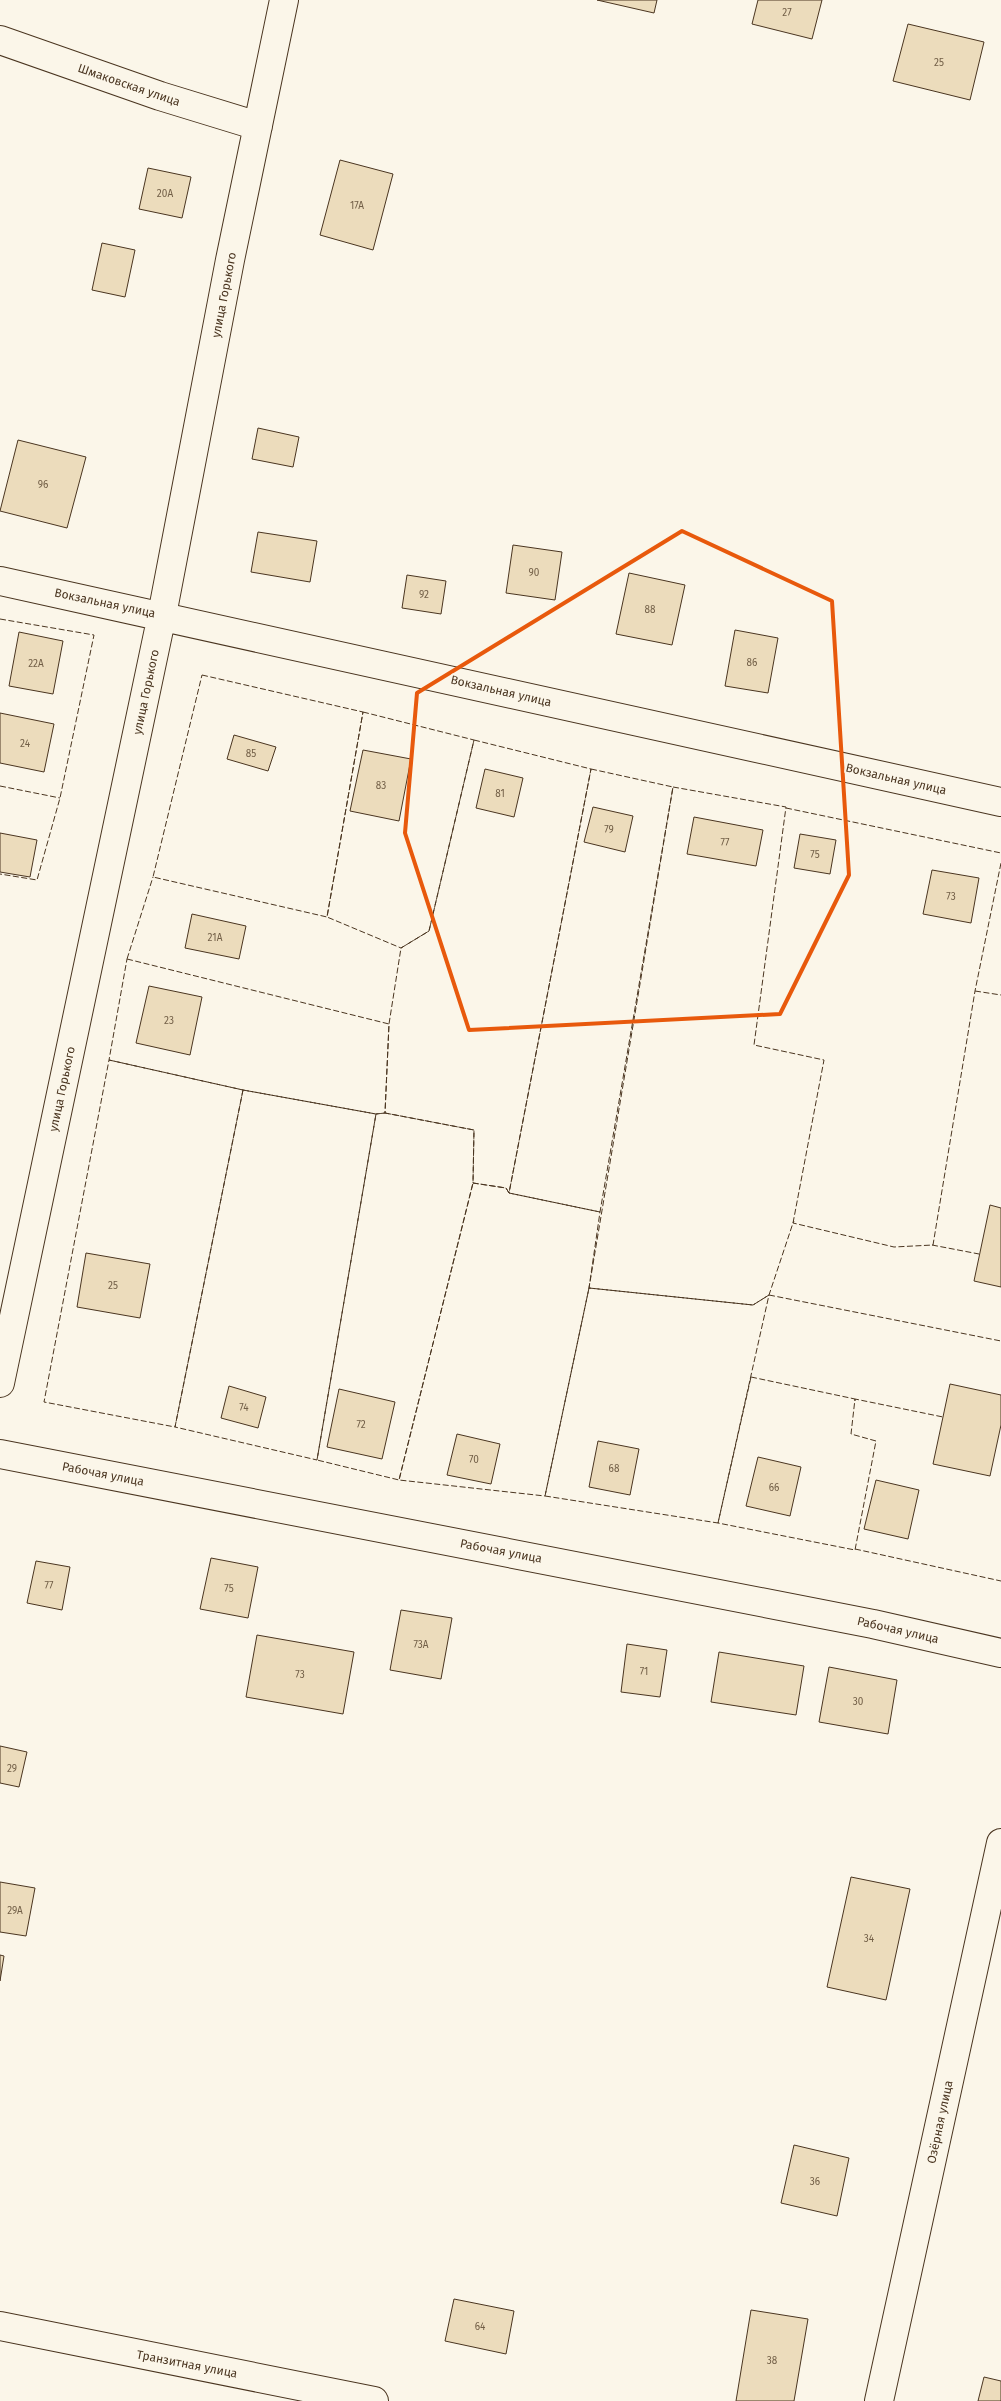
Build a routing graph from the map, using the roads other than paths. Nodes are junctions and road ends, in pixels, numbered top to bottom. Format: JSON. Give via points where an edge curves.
{"nodes":[{"id":1,"x":284,"y":0,"type":"edge"},
{"id":2,"x":0,"y":40,"type":"edge"},
{"id":3,"x":258,"y":126,"type":"junction"},
{"id":4,"x":0,"y":581,"type":"edge"},
{"id":5,"x":162,"y":615,"type":"junction"},
{"id":6,"x":1001,"y":802,"type":"edge"},
{"id":7,"x":0,"y":1383,"type":"edge"},
{"id":8,"x":0,"y":1454,"type":"edge"},
{"id":9,"x":1001,"y":1654,"type":"edge"},
{"id":10,"x":1001,"y":1843,"type":"edge"},
{"id":11,"x":0,"y":2326,"type":"edge"},
{"id":12,"x":374,"y":2401,"type":"edge"},
{"id":13,"x":879,"y":2401,"type":"edge"}],
"edges":[{"from":1,"to":3,"type":"street","name":"улица Горького"},
{"from":2,"to":3,"type":"street","name":"Шмаковская улица","via":[[160,96]]},
{"from":3,"to":5,"type":"street","name":"улица Горького"},
{"from":4,"to":5,"type":"street","name":"Вокзальная улица"},
{"from":5,"to":6,"type":"street","name":"Вокзальная улица"},
{"from":5,"to":7,"type":"street","name":"улица Горького"},
{"from":8,"to":9,"type":"street","name":"Рабочая улица","via":[[873,1624]]},
{"from":10,"to":13,"type":"street","name":"Озёрная улица"},
{"from":11,"to":12,"type":"street","name":"Транзитная улица"}]}
